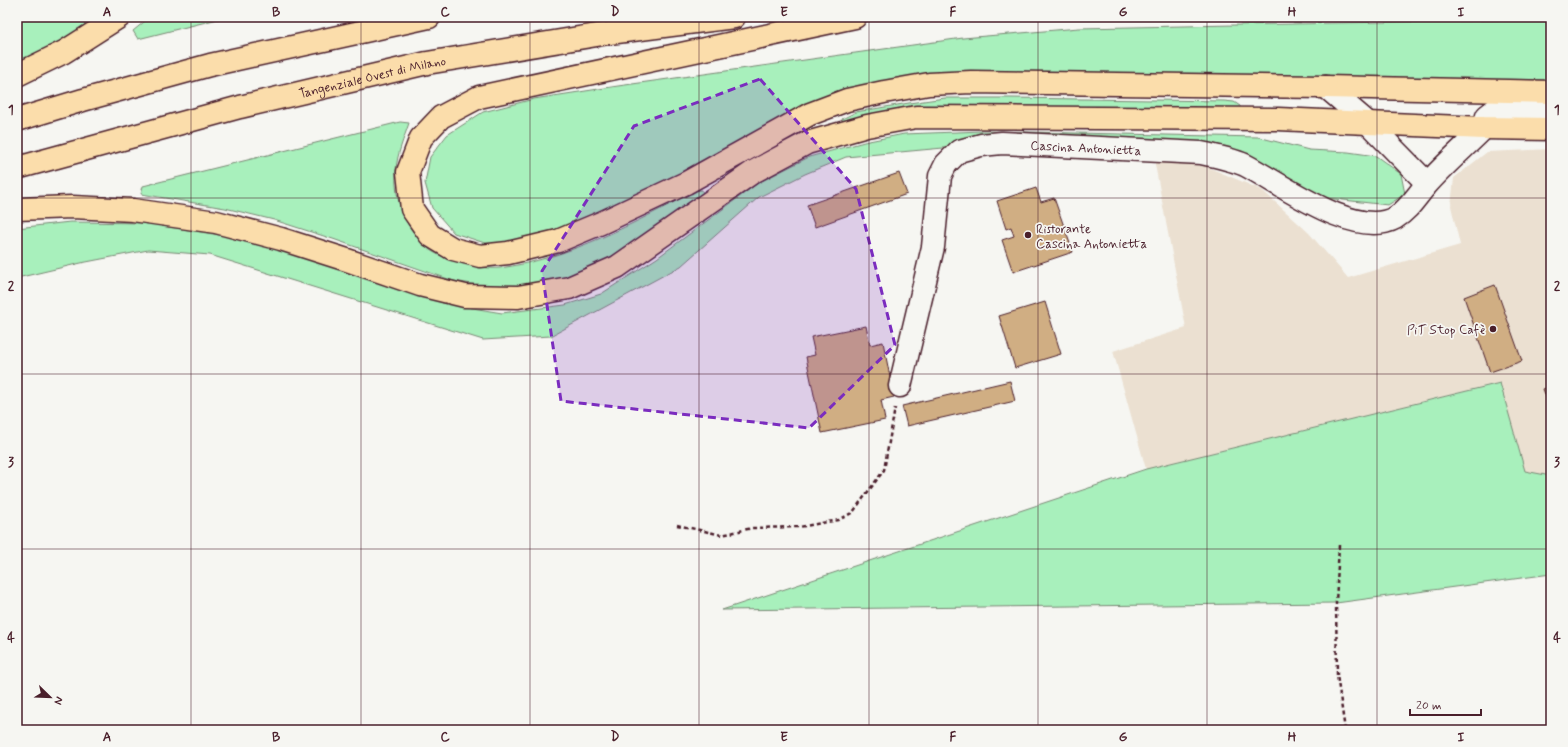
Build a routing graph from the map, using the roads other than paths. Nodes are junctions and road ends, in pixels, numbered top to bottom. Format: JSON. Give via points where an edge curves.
{"nodes":[{"id":1,"x":119,"y":17,"type":"edge"},
{"id":2,"x":429,"y":17,"type":"edge"},
{"id":3,"x":734,"y":17,"type":"edge"},
{"id":4,"x":855,"y":17,"type":"edge"},
{"id":5,"x":17,"y":75,"type":"edge"},
{"id":6,"x":1326,"y":87,"type":"junction"},
{"id":7,"x":1551,"y":92,"type":"edge"},
{"id":8,"x":1551,"y":104,"type":"edge"},
{"id":9,"x":17,"y":120,"type":"edge"},
{"id":10,"x":1368,"y":123,"type":"junction"},
{"id":11,"x":1484,"y":128,"type":"junction"},
{"id":12,"x":1551,"y":129,"type":"edge"},
{"id":13,"x":17,"y":168,"type":"edge"},
{"id":14,"x":1427,"y":183,"type":"junction"},
{"id":15,"x":17,"y":209,"type":"edge"},
{"id":16,"x":900,"y":386,"type":"road end"}],
"edges":[{"from":1,"to":5,"type":"main road","via":[[64,52]]},
{"from":2,"to":9,"type":"main road","via":[[210,65]]},
{"from":3,"to":13,"type":"main road","name":"Tangenziale Ovest di Milano","via":[[609,33],[428,63],[240,107]]},
{"from":4,"to":6,"type":"main road","via":[[479,97],[441,117],[420,138],[408,172],[412,209],[430,235],[453,249],[480,256],[508,253],[558,241],[601,223],[686,183],[810,114],[848,100],[884,92],[929,84],[971,82]]},
{"from":6,"to":7,"type":"main road"},
{"from":6,"to":10,"type":"lane"},
{"from":8,"to":11,"type":"lane","name":"Cascina Antonietta","via":[[1538,110],[1496,109],[1487,116]]},
{"from":10,"to":11,"type":"main road"},
{"from":10,"to":14,"type":"lane"},
{"from":10,"to":15,"type":"main road","via":[[1278,119],[916,117],[867,126],[807,143],[753,172],[617,267],[569,288],[518,297],[465,296],[420,285],[281,239],[216,222],[133,210],[72,207]]},
{"from":11,"to":12,"type":"main road"},
{"from":11,"to":14,"type":"lane","name":"Cascina Antonietta"},
{"from":14,"to":16,"type":"lane","name":"Cascina Antonietta","via":[[1405,211],[1393,219],[1378,223],[1360,222],[1327,210],[1244,165],[1201,153],[1002,143],[959,151],[946,164],[940,176],[933,247]]}]}
